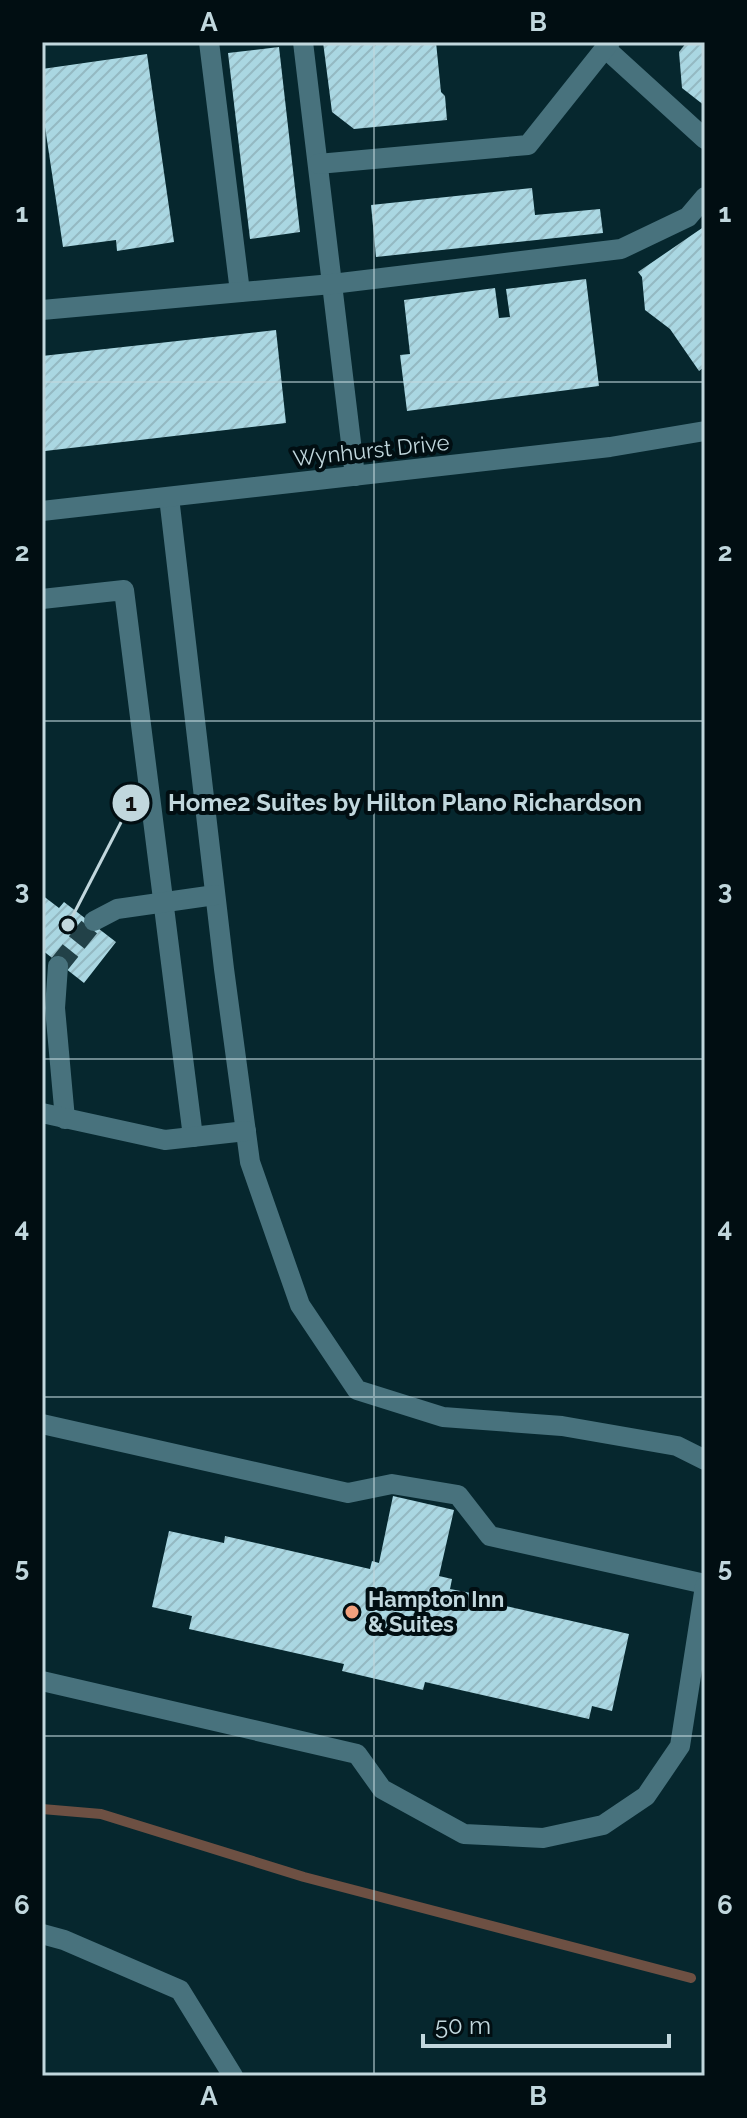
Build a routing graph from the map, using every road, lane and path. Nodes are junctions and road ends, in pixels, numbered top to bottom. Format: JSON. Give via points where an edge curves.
{"nodes":[{"id":1,"x":209,"y":42,"type":"edge"},
{"id":2,"x":303,"y":42,"type":"edge"},
{"id":3,"x":607,"y":45,"type":"edge"},
{"id":4,"x":705,"y":139,"type":"edge"},
{"id":5,"x":318,"y":164,"type":"junction"},
{"id":6,"x":705,"y":197,"type":"edge"},
{"id":7,"x":332,"y":284,"type":"junction"},
{"id":8,"x":240,"y":292,"type":"junction"},
{"id":9,"x":42,"y":310,"type":"edge"},
{"id":10,"x":705,"y":431,"type":"edge"},
{"id":11,"x":355,"y":476,"type":"junction"},
{"id":12,"x":169,"y":497,"type":"junction"},
{"id":13,"x":42,"y":511,"type":"edge"},
{"id":14,"x":42,"y":599,"type":"edge"},
{"id":15,"x":215,"y":895,"type":"junction"},
{"id":16,"x":163,"y":902,"type":"junction"},
{"id":17,"x":94,"y":921,"type":"tunnel mouth"},
{"id":18,"x":58,"y":966,"type":"tunnel mouth"},
{"id":19,"x":42,"y":1113,"type":"edge"},
{"id":20,"x":65,"y":1119,"type":"junction"},
{"id":21,"x":246,"y":1131,"type":"junction"},
{"id":22,"x":193,"y":1137,"type":"junction"},
{"id":23,"x":42,"y":1424,"type":"edge"},
{"id":24,"x":705,"y":1460,"type":"edge"},
{"id":25,"x":705,"y":1585,"type":"edge"},
{"id":26,"x":42,"y":1681,"type":"edge"},
{"id":27,"x":42,"y":1934,"type":"edge"},
{"id":28,"x":233,"y":2076,"type":"edge"}],
"edges":[{"from":1,"to":8,"type":"street"},
{"from":2,"to":5,"type":"street"},
{"from":3,"to":4,"type":"street"},
{"from":3,"to":5,"type":"street","via":[[528,145]]},
{"from":5,"to":7,"type":"street"},
{"from":6,"to":7,"type":"street","via":[[688,217],[621,249]]},
{"from":7,"to":8,"type":"street"},
{"from":7,"to":11,"type":"street"},
{"from":8,"to":9,"type":"street"},
{"from":10,"to":11,"type":"street","name":"Wynhurst Drive"},
{"from":11,"to":12,"type":"street","name":"Wynhurst Drive"},
{"from":12,"to":13,"type":"street","name":"Wynhurst Drive"},
{"from":12,"to":15,"type":"street"},
{"from":14,"to":16,"type":"street","via":[[124,590]]},
{"from":15,"to":16,"type":"street"},
{"from":15,"to":21,"type":"street"},
{"from":16,"to":17,"type":"street","via":[[117,909]]},
{"from":16,"to":22,"type":"street"},
{"from":18,"to":20,"type":"street","via":[[55,1008]]},
{"from":19,"to":20,"type":"street"},
{"from":20,"to":22,"type":"street","via":[[165,1140]]},
{"from":21,"to":22,"type":"street"},
{"from":21,"to":24,"type":"street","via":[[250,1162],[300,1305],[357,1390],[443,1417],[562,1426],[677,1446]]},
{"from":23,"to":25,"type":"street","via":[[348,1493],[392,1484],[458,1495],[490,1536]]},
{"from":25,"to":26,"type":"street","via":[[680,1746],[646,1796],[603,1825],[543,1838],[464,1834],[382,1789],[357,1754]]},
{"from":27,"to":28,"type":"street","via":[[180,1990]]}]}
